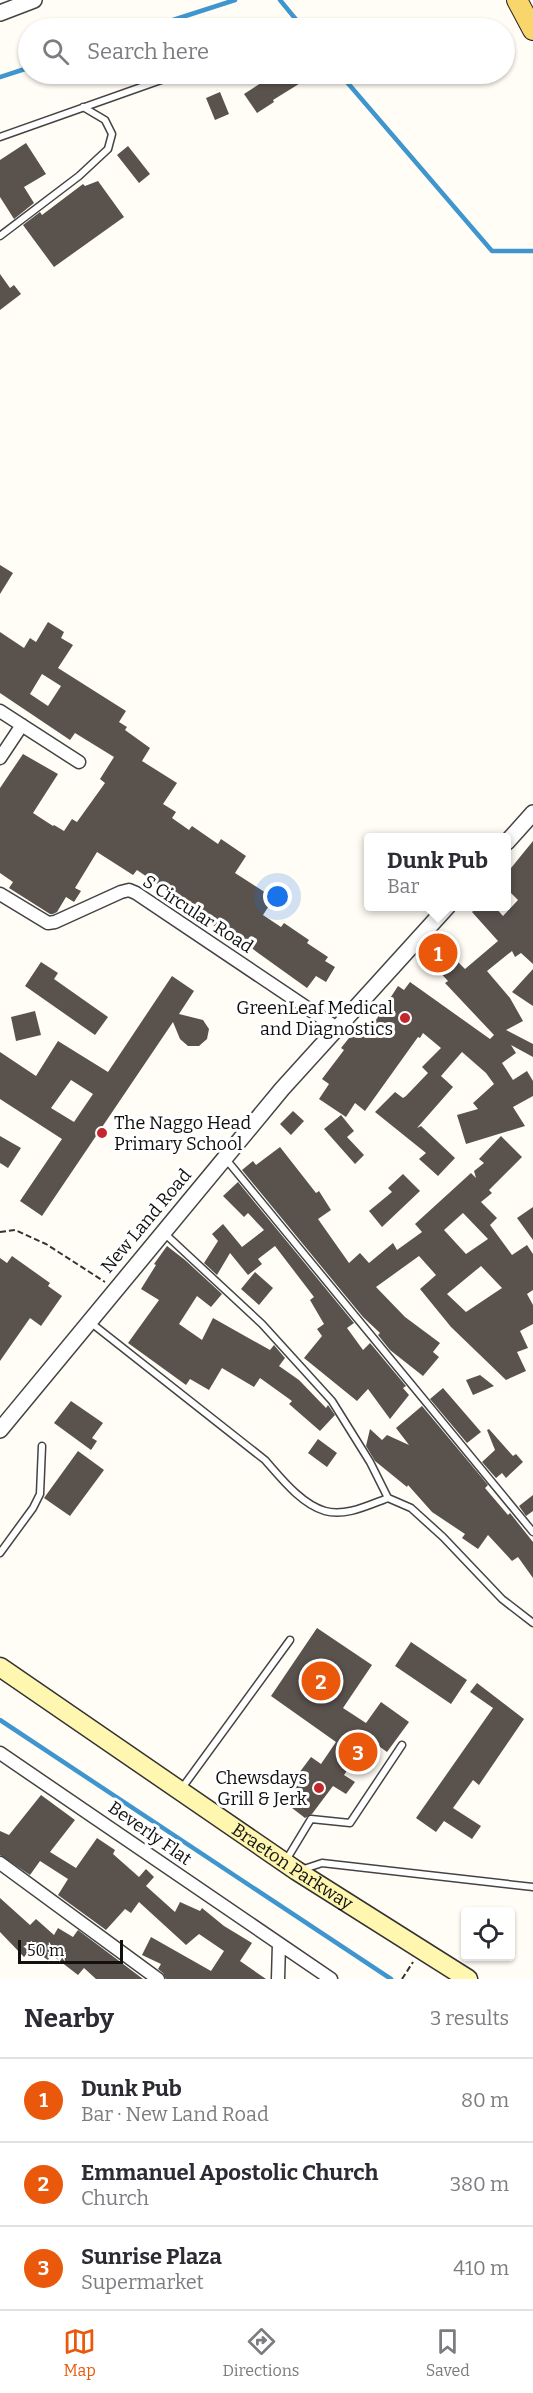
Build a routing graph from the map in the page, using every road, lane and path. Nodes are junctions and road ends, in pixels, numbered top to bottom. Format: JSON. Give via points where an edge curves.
{"nodes":[{"id":1,"x":34,"y":0,"type":"edge"},
{"id":2,"x":517,"y":0,"type":"edge"},
{"id":3,"x":0,"y":13,"type":"edge"},
{"id":4,"x":533,"y":30,"type":"edge"},
{"id":5,"x":149,"y":84,"type":"edge"},
{"id":6,"x":83,"y":107,"type":"junction"},
{"id":7,"x":0,"y":137,"type":"edge"},
{"id":8,"x":0,"y":236,"type":"edge"},
{"id":9,"x":0,"y":711,"type":"edge"},
{"id":10,"x":22,"y":725,"type":"junction"},
{"id":11,"x":0,"y":758,"type":"edge"},
{"id":12,"x":79,"y":762,"type":"dead end"},
{"id":13,"x":533,"y":813,"type":"edge"},
{"id":14,"x":511,"y":838,"type":"edge"},
{"id":15,"x":0,"y":894,"type":"edge"},
{"id":16,"x":443,"y":911,"type":"edge"},
{"id":17,"x":337,"y":1028,"type":"junction"},
{"id":18,"x":225,"y":1158,"type":"junction"},
{"id":19,"x":0,"y":1232,"type":"edge"},
{"id":20,"x":163,"y":1232,"type":"junction"},
{"id":21,"x":114,"y":1289,"type":"junction"},
{"id":22,"x":89,"y":1322,"type":"junction"},
{"id":23,"x":0,"y":1430,"type":"edge"},
{"id":24,"x":42,"y":1446,"type":"dead end"},
{"id":25,"x":387,"y":1498,"type":"junction"},
{"id":26,"x":533,"y":1532,"type":"edge"},
{"id":27,"x":0,"y":1553,"type":"edge"},
{"id":28,"x":533,"y":1623,"type":"edge"},
{"id":29,"x":290,"y":1640,"type":"dead end"},
{"id":30,"x":0,"y":1667,"type":"edge"},
{"id":31,"x":402,"y":1745,"type":"dead end"},
{"id":32,"x":0,"y":1753,"type":"edge"},
{"id":33,"x":180,"y":1791,"type":"junction"},
{"id":34,"x":0,"y":1863,"type":"edge"},
{"id":35,"x":291,"y":1866,"type":"junction"},
{"id":36,"x":533,"y":1887,"type":"edge"},
{"id":37,"x":279,"y":1944,"type":"junction"},
{"id":38,"x":421,"y":1949,"type":"junction"},
{"id":39,"x":158,"y":1979,"type":"edge"},
{"id":40,"x":278,"y":1979,"type":"edge"},
{"id":41,"x":331,"y":1979,"type":"edge"},
{"id":42,"x":402,"y":1979,"type":"edge"},
{"id":43,"x":468,"y":1979,"type":"edge"}],
"edges":[{"from":1,"to":3,"type":"street"},
{"from":2,"to":4,"type":"main road"},
{"from":5,"to":6,"type":"lane"},
{"from":6,"to":7,"type":"lane"},
{"from":6,"to":8,"type":"lane","via":[[105,120],[112,134],[108,149],[79,177]]},
{"from":9,"to":10,"type":"street"},
{"from":10,"to":11,"type":"street"},
{"from":10,"to":12,"type":"street"},
{"from":13,"to":14,"type":"street"},
{"from":15,"to":17,"type":"street","name":"S Circular Road","via":[[48,923],[129,890]]},
{"from":16,"to":17,"type":"street","name":"New Land Road"},
{"from":17,"to":18,"type":"street","name":"New Land Road"},
{"from":18,"to":20,"type":"street","name":"New Land Road"},
{"from":18,"to":26,"type":"lane"},
{"from":19,"to":21,"type":"path","via":[[15,1230],[46,1244]]},
{"from":20,"to":21,"type":"street","name":"New Land Road"},
{"from":20,"to":25,"type":"lane","via":[[262,1324],[332,1401]]},
{"from":21,"to":22,"type":"street","name":"New Land Road"},
{"from":22,"to":23,"type":"street","name":"New Land Road"},
{"from":22,"to":25,"type":"lane","via":[[266,1460],[307,1501],[325,1511],[345,1512]]},
{"from":24,"to":27,"type":"lane","via":[[39,1494]]},
{"from":25,"to":28,"type":"lane","via":[[411,1508],[502,1599]]},
{"from":29,"to":33,"type":"lane"},
{"from":30,"to":33,"type":"main road","name":"Braeton Parkway"},
{"from":31,"to":35,"type":"lane","via":[[350,1823],[311,1819]]},
{"from":32,"to":37,"type":"street","name":"Beverly Flat"},
{"from":33,"to":35,"type":"main road","name":"Braeton Parkway"},
{"from":34,"to":39,"type":"street"},
{"from":35,"to":36,"type":"lane","via":[[322,1863]]},
{"from":35,"to":38,"type":"main road","name":"Braeton Parkway"},
{"from":37,"to":40,"type":"street"},
{"from":37,"to":41,"type":"street","name":"Beverly Flat"},
{"from":38,"to":42,"type":"path"},
{"from":38,"to":43,"type":"main road","name":"Braeton Parkway"}]}
